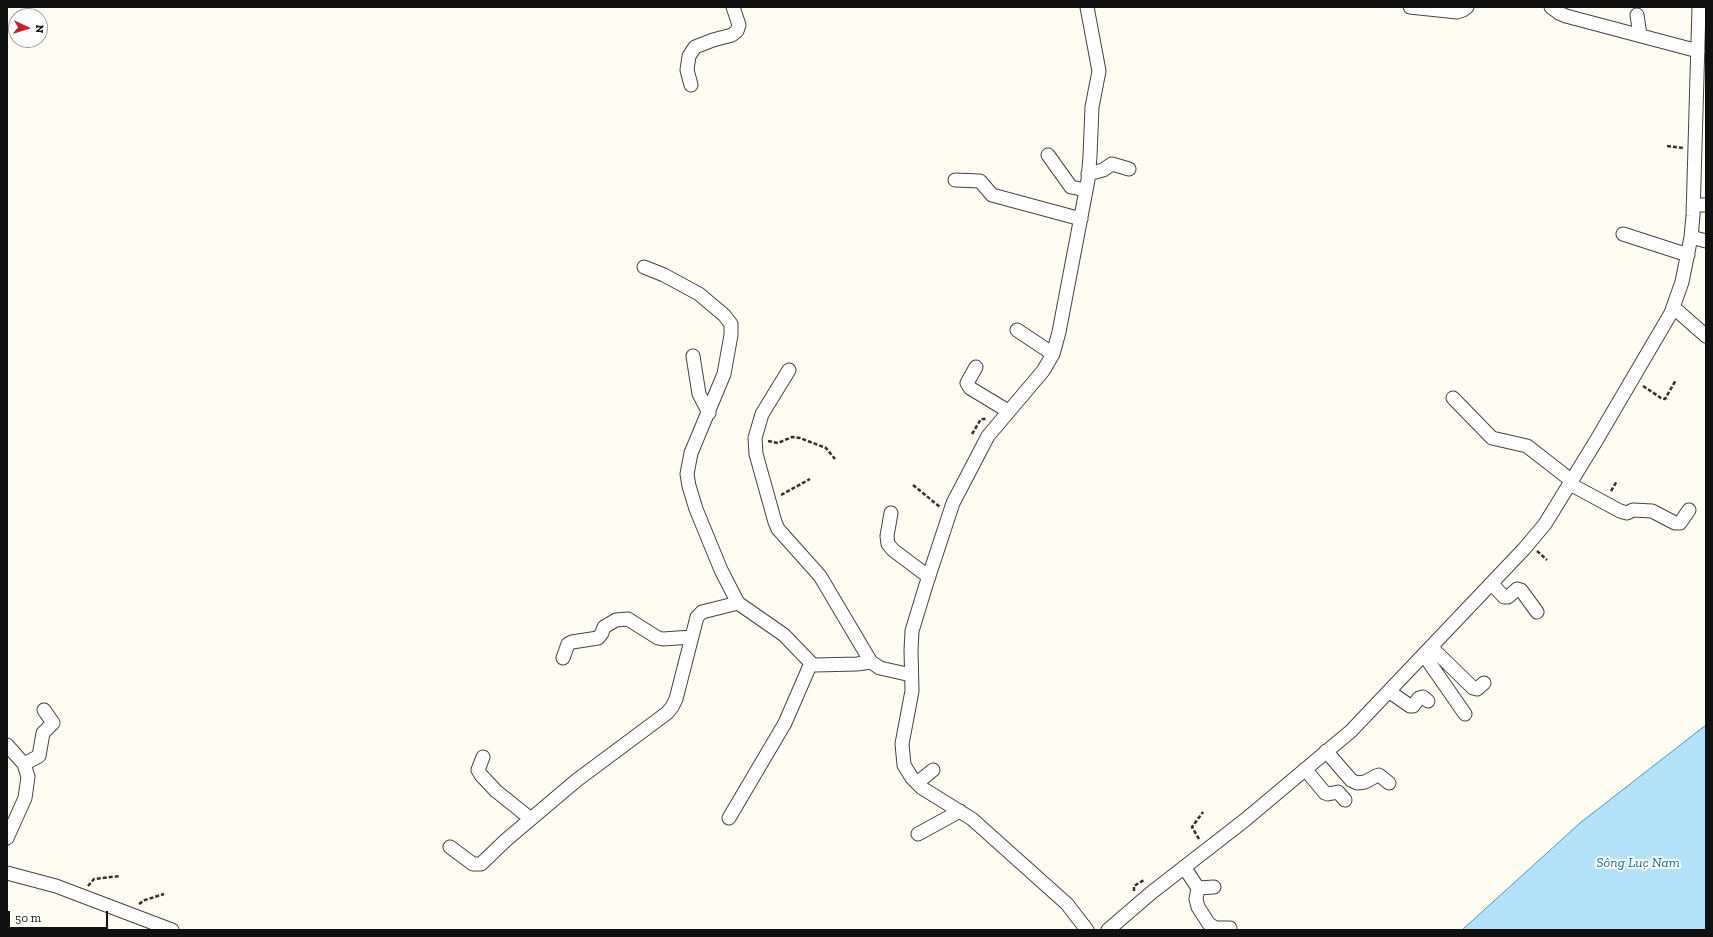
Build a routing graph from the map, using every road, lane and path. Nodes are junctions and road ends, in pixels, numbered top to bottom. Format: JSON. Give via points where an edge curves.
{"nodes":[{"id":1,"x":733,"y":7,"type":"edge"},
{"id":2,"x":1088,"y":7,"type":"edge"},
{"id":3,"x":1410,"y":7,"type":"edge"},
{"id":4,"x":1551,"y":7,"type":"edge"},
{"id":5,"x":1699,"y":7,"type":"edge"},
{"id":6,"x":1463,"y":8,"type":"edge"},
{"id":7,"x":1637,"y":15,"type":"dead end"},
{"id":8,"x":1702,"y":25,"type":"edge"},
{"id":9,"x":1640,"y":35,"type":"junction"},
{"id":10,"x":1698,"y":51,"type":"junction"},
{"id":11,"x":691,"y":85,"type":"dead end"},
{"id":12,"x":1048,"y":155,"type":"dead end"},
{"id":13,"x":1129,"y":169,"type":"dead end"},
{"id":14,"x":1088,"y":174,"type":"junction"},
{"id":15,"x":955,"y":180,"type":"dead end"},
{"id":16,"x":1086,"y":190,"type":"junction"},
{"id":17,"x":1700,"y":205,"type":"edge"},
{"id":18,"x":1081,"y":219,"type":"junction"},
{"id":19,"x":1623,"y":234,"type":"dead end"},
{"id":20,"x":1691,"y":237,"type":"junction"},
{"id":21,"x":1706,"y":241,"type":"edge"},
{"id":22,"x":1688,"y":255,"type":"junction"},
{"id":23,"x":644,"y":267,"type":"dead end"},
{"id":24,"x":1673,"y":307,"type":"junction"},
{"id":25,"x":1017,"y":330,"type":"dead end"},
{"id":26,"x":1706,"y":336,"type":"edge"},
{"id":27,"x":1052,"y":354,"type":"junction"},
{"id":28,"x":694,"y":356,"type":"dead end"},
{"id":29,"x":976,"y":367,"type":"dead end"},
{"id":30,"x":789,"y":370,"type":"dead end"},
{"id":31,"x":1633,"y":379,"type":"junction"},
{"id":32,"x":1676,"y":380,"type":"dead end"},
{"id":33,"x":1453,"y":398,"type":"dead end"},
{"id":34,"x":1008,"y":411,"type":"junction"},
{"id":35,"x":708,"y":413,"type":"junction"},
{"id":36,"x":755,"y":438,"type":"junction"},
{"id":37,"x":835,"y":459,"type":"dead end"},
{"id":38,"x":810,"y":479,"type":"dead end"},
{"id":39,"x":1571,"y":483,"type":"junction"},
{"id":40,"x":913,"y":485,"type":"dead end"},
{"id":41,"x":768,"y":502,"type":"junction"},
{"id":42,"x":1689,"y":510,"type":"dead end"},
{"id":43,"x":891,"y":513,"type":"dead end"},
{"id":44,"x":948,"y":518,"type":"junction"},
{"id":45,"x":929,"y":577,"type":"junction"},
{"id":46,"x":1492,"y":584,"type":"junction"},
{"id":47,"x":738,"y":603,"type":"junction"},
{"id":48,"x":1537,"y":612,"type":"dead end"},
{"id":49,"x":692,"y":637,"type":"junction"},
{"id":50,"x":1428,"y":651,"type":"junction"},
{"id":51,"x":563,"y":658,"type":"dead end"},
{"id":52,"x":871,"y":662,"type":"junction"},
{"id":53,"x":811,"y":663,"type":"junction"},
{"id":54,"x":911,"y":675,"type":"junction"},
{"id":55,"x":1484,"y":683,"type":"dead end"},
{"id":56,"x":1390,"y":692,"type":"junction"},
{"id":57,"x":1428,"y":701,"type":"dead end"},
{"id":58,"x":44,"y":710,"type":"dead end"},
{"id":59,"x":1465,"y":714,"type":"dead end"},
{"id":60,"x":7,"y":745,"type":"edge"},
{"id":61,"x":1326,"y":752,"type":"junction"},
{"id":62,"x":483,"y":757,"type":"dead end"},
{"id":63,"x":24,"y":764,"type":"junction"},
{"id":64,"x":1305,"y":769,"type":"junction"},
{"id":65,"x":933,"y":770,"type":"dead end"},
{"id":66,"x":917,"y":783,"type":"junction"},
{"id":67,"x":1389,"y":783,"type":"dead end"},
{"id":68,"x":1345,"y":800,"type":"dead end"},
{"id":69,"x":960,"y":811,"type":"junction"},
{"id":70,"x":1203,"y":812,"type":"dead end"},
{"id":71,"x":729,"y":818,"type":"dead end"},
{"id":72,"x":531,"y":819,"type":"junction"},
{"id":73,"x":918,"y":834,"type":"dead end"},
{"id":74,"x":7,"y":838,"type":"edge"},
{"id":75,"x":450,"y":847,"type":"dead end"},
{"id":76,"x":1207,"y":849,"type":"junction"},
{"id":77,"x":1184,"y":867,"type":"junction"},
{"id":78,"x":7,"y":873,"type":"edge"},
{"id":79,"x":120,"y":876,"type":"dead end"},
{"id":80,"x":1214,"y":887,"type":"dead end"},
{"id":81,"x":1198,"y":888,"type":"junction"},
{"id":82,"x":164,"y":894,"type":"dead end"},
{"id":83,"x":82,"y":897,"type":"junction"},
{"id":84,"x":133,"y":917,"type":"junction"},
{"id":85,"x":1230,"y":928,"type":"dead end"},
{"id":86,"x":172,"y":930,"type":"edge"},
{"id":87,"x":1087,"y":930,"type":"edge"},
{"id":88,"x":1108,"y":930,"type":"edge"}],
"edges":[{"from":1,"to":11,"type":"street","via":[[737,31],[695,47],[689,56],[687,70]]},
{"from":2,"to":14,"type":"street","via":[[1099,72],[1092,107]]},
{"from":3,"to":6,"type":"street","via":[[1457,12]]},
{"from":4,"to":9,"type":"street","via":[[1566,16]]},
{"from":5,"to":8,"type":"street"},
{"from":7,"to":9,"type":"street"},
{"from":8,"to":10,"type":"street"},
{"from":9,"to":10,"type":"street"},
{"from":10,"to":17,"type":"street"},
{"from":12,"to":16,"type":"street","via":[[1071,187]]},
{"from":13,"to":14,"type":"street","via":[[1112,164],[1103,170]]},
{"from":14,"to":16,"type":"street"},
{"from":15,"to":18,"type":"street","via":[[980,181],[992,195]]},
{"from":16,"to":18,"type":"street"},
{"from":17,"to":20,"type":"street"},
{"from":18,"to":27,"type":"street","via":[[1064,314]]},
{"from":19,"to":22,"type":"street"},
{"from":20,"to":21,"type":"street"},
{"from":20,"to":22,"type":"street"},
{"from":22,"to":24,"type":"street"},
{"from":23,"to":35,"type":"street","via":[[699,294],[731,324],[724,374]]},
{"from":24,"to":26,"type":"street"},
{"from":24,"to":31,"type":"street"},
{"from":25,"to":27,"type":"street"},
{"from":27,"to":34,"type":"street","via":[[1042,371]]},
{"from":28,"to":35,"type":"street","via":[[699,394]]},
{"from":29,"to":34,"type":"street","via":[[967,383],[970,388]]},
{"from":30,"to":36,"type":"street","via":[[762,414]]},
{"from":31,"to":32,"type":"path","via":[[1665,399]]},
{"from":31,"to":39,"type":"street"},
{"from":33,"to":39,"type":"street","via":[[1492,438],[1527,446]]},
{"from":34,"to":44,"type":"street","via":[[988,436]]},
{"from":35,"to":47,"type":"street","via":[[687,467],[689,486],[721,570]]},
{"from":36,"to":37,"type":"path","via":[[774,443],[792,437],[800,438],[826,448]]},
{"from":36,"to":41,"type":"street","via":[[756,454]]},
{"from":38,"to":41,"type":"path"},
{"from":39,"to":42,"type":"street","via":[[1627,513],[1633,510],[1652,511],[1680,523]]},
{"from":39,"to":46,"type":"street","via":[[1545,524]]},
{"from":40,"to":44,"type":"path","via":[[943,510]]},
{"from":41,"to":52,"type":"street","via":[[778,529],[820,576]]},
{"from":43,"to":45,"type":"street","via":[[888,544]]},
{"from":44,"to":45,"type":"street"},
{"from":45,"to":54,"type":"street","via":[[912,631]]},
{"from":46,"to":48,"type":"street","via":[[1504,597],[1508,597],[1517,589],[1520,590]]},
{"from":46,"to":50,"type":"street"},
{"from":47,"to":49,"type":"street","via":[[702,612],[697,617]]},
{"from":47,"to":53,"type":"street","via":[[784,635]]},
{"from":49,"to":51,"type":"street","via":[[658,638],[628,619],[616,620],[604,627],[598,638],[568,644]]},
{"from":49,"to":72,"type":"street","via":[[672,707]]},
{"from":50,"to":55,"type":"street","via":[[1473,688],[1477,689]]},
{"from":50,"to":56,"type":"street"},
{"from":50,"to":59,"type":"street"},
{"from":52,"to":53,"type":"street","via":[[829,665]]},
{"from":52,"to":54,"type":"street","via":[[880,668]]},
{"from":53,"to":71,"type":"street","via":[[785,723]]},
{"from":54,"to":66,"type":"street","via":[[912,691],[902,756],[904,765]]},
{"from":56,"to":57,"type":"street","via":[[1410,706],[1419,698],[1423,697]]},
{"from":56,"to":61,"type":"street"},
{"from":58,"to":63,"type":"street","via":[[53,723],[43,733],[39,756]]},
{"from":60,"to":63,"type":"street"},
{"from":61,"to":64,"type":"street"},
{"from":61,"to":67,"type":"street","via":[[1351,780],[1357,783],[1379,775]]},
{"from":62,"to":72,"type":"street","via":[[478,770],[481,776]]},
{"from":63,"to":74,"type":"street","via":[[28,777],[26,798]]},
{"from":64,"to":68,"type":"street","via":[[1325,793],[1338,792]]},
{"from":64,"to":76,"type":"street"},
{"from":65,"to":66,"type":"street"},
{"from":66,"to":69,"type":"street"},
{"from":69,"to":73,"type":"street"},
{"from":69,"to":87,"type":"street","via":[[972,818],[1067,904]]},
{"from":70,"to":76,"type":"path","via":[[1192,828]]},
{"from":72,"to":75,"type":"street","via":[[481,864],[473,864]]},
{"from":76,"to":77,"type":"street"},
{"from":77,"to":81,"type":"street"},
{"from":77,"to":88,"type":"street"},
{"from":78,"to":83,"type":"street","via":[[37,880]]},
{"from":79,"to":83,"type":"path","via":[[94,879]]},
{"from":80,"to":81,"type":"street"},
{"from":81,"to":85,"type":"street","via":[[1198,907],[1210,924],[1215,928]]},
{"from":82,"to":84,"type":"path","via":[[138,905]]},
{"from":83,"to":84,"type":"street"},
{"from":84,"to":86,"type":"street"}]}
